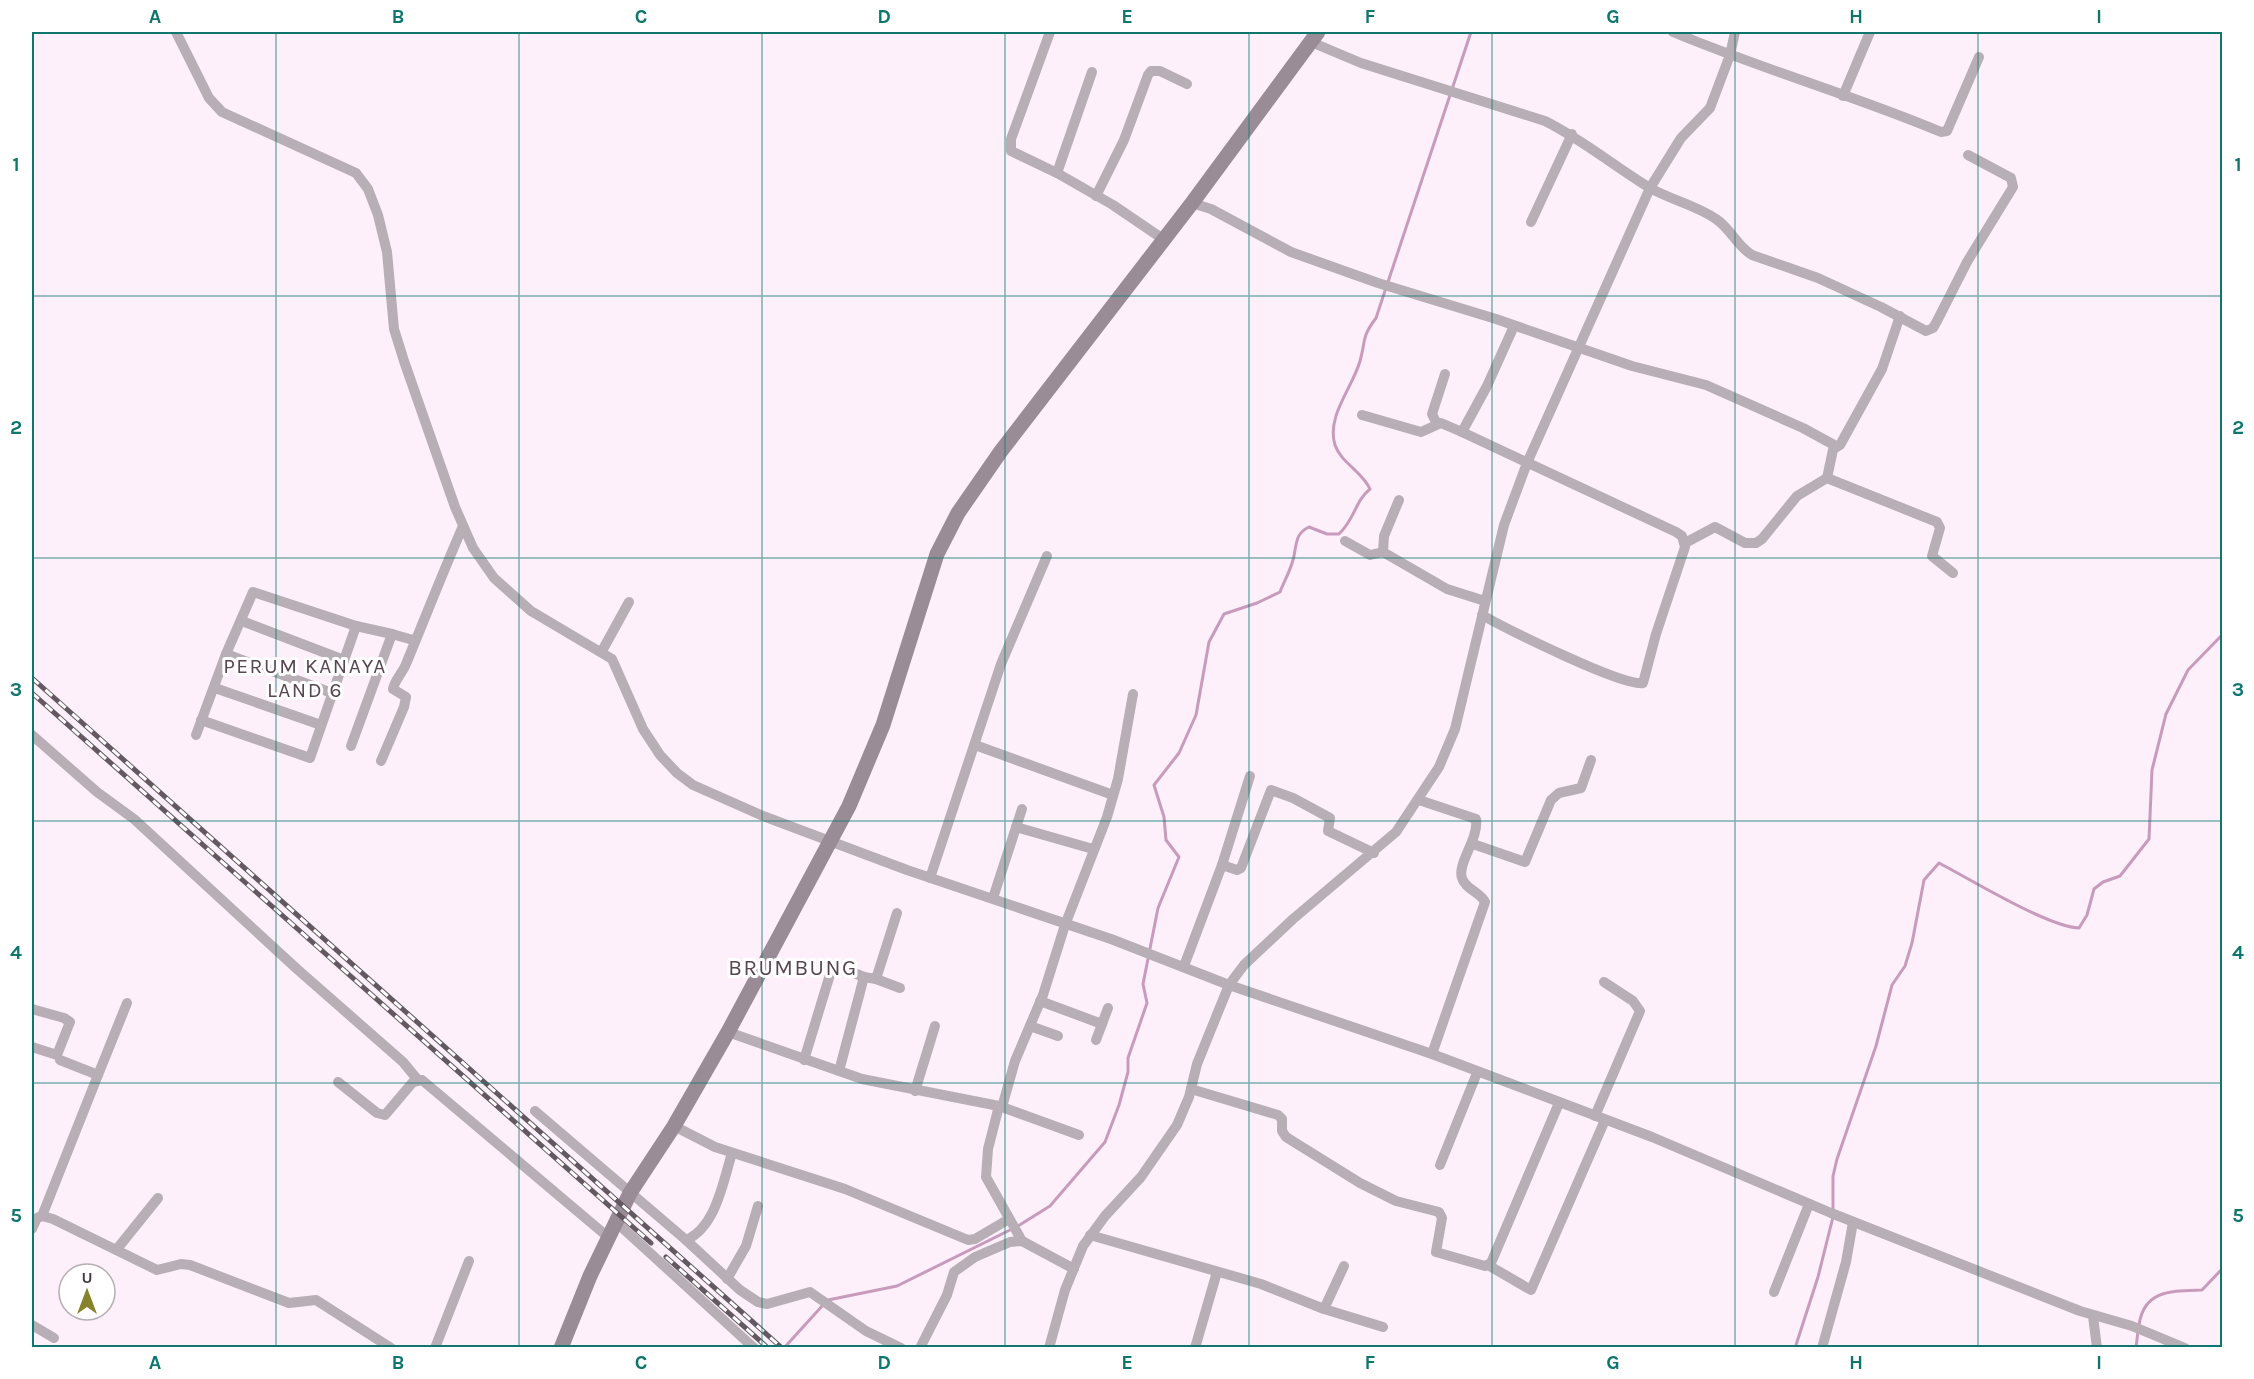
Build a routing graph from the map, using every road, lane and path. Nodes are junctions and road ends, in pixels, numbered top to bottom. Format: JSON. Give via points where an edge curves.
{"nodes":[{"id":1,"x":176,"y":32,"type":"edge"},
{"id":2,"x":1050,"y":32,"type":"edge"},
{"id":3,"x":1673,"y":32,"type":"edge"},
{"id":4,"x":1735,"y":32,"type":"edge"},
{"id":5,"x":1870,"y":32,"type":"edge"},
{"id":6,"x":1315,"y":37,"type":"edge"},
{"id":7,"x":1730,"y":55,"type":"junction"},
{"id":8,"x":1979,"y":57,"type":"dead end"},
{"id":9,"x":1092,"y":72,"type":"dead end"},
{"id":10,"x":1187,"y":84,"type":"dead end"},
{"id":11,"x":1843,"y":96,"type":"junction"},
{"id":12,"x":1572,"y":134,"type":"junction"},
{"id":13,"x":1968,"y":155,"type":"dead end"},
{"id":14,"x":1057,"y":173,"type":"junction"},
{"id":15,"x":1650,"y":188,"type":"junction"},
{"id":16,"x":1096,"y":196,"type":"junction"},
{"id":17,"x":1192,"y":203,"type":"junction"},
{"id":18,"x":1532,"y":222,"type":"dead end"},
{"id":19,"x":1163,"y":239,"type":"junction"},
{"id":20,"x":1900,"y":316,"type":"junction"},
{"id":21,"x":1514,"y":326,"type":"junction"},
{"id":22,"x":1577,"y":348,"type":"junction"},
{"id":23,"x":1445,"y":374,"type":"dead end"},
{"id":24,"x":1362,"y":415,"type":"dead end"},
{"id":25,"x":1437,"y":424,"type":"junction"},
{"id":26,"x":1462,"y":432,"type":"junction"},
{"id":27,"x":1835,"y":448,"type":"junction"},
{"id":28,"x":1527,"y":463,"type":"junction"},
{"id":29,"x":1827,"y":478,"type":"junction"},
{"id":30,"x":1399,"y":500,"type":"dead end"},
{"id":31,"x":463,"y":526,"type":"junction"},
{"id":32,"x":1345,"y":542,"type":"dead end"},
{"id":33,"x":1685,"y":543,"type":"junction"},
{"id":34,"x":1383,"y":552,"type":"junction"},
{"id":35,"x":1047,"y":556,"type":"dead end"},
{"id":36,"x":1953,"y":573,"type":"dead end"},
{"id":37,"x":1485,"y":601,"type":"junction"},
{"id":38,"x":628,"y":602,"type":"dead end"},
{"id":39,"x":1482,"y":615,"type":"junction"},
{"id":40,"x":242,"y":621,"type":"junction"},
{"id":41,"x":356,"y":626,"type":"junction"},
{"id":42,"x":392,"y":634,"type":"junction"},
{"id":43,"x":413,"y":640,"type":"junction"},
{"id":44,"x":602,"y":651,"type":"junction"},
{"id":45,"x":226,"y":654,"type":"junction"},
{"id":46,"x":344,"y":660,"type":"junction"},
{"id":47,"x":215,"y":688,"type":"junction"},
{"id":48,"x":332,"y":693,"type":"junction"},
{"id":49,"x":1133,"y":694,"type":"dead end"},
{"id":50,"x":201,"y":720,"type":"junction"},
{"id":51,"x":321,"y":725,"type":"junction"},
{"id":52,"x":32,"y":735,"type":"edge"},
{"id":53,"x":196,"y":735,"type":"dead end"},
{"id":54,"x":975,"y":745,"type":"junction"},
{"id":55,"x":351,"y":746,"type":"dead end"},
{"id":56,"x":1591,"y":760,"type":"dead end"},
{"id":57,"x":381,"y":761,"type":"dead end"},
{"id":58,"x":1250,"y":776,"type":"dead end"},
{"id":59,"x":1113,"y":795,"type":"junction"},
{"id":60,"x":1419,"y":800,"type":"junction"},
{"id":61,"x":1022,"y":809,"type":"dead end"},
{"id":62,"x":1016,"y":827,"type":"junction"},
{"id":63,"x":830,"y":841,"type":"junction"},
{"id":64,"x":1473,"y":844,"type":"junction"},
{"id":65,"x":1094,"y":849,"type":"junction"},
{"id":66,"x":1374,"y":853,"type":"junction"},
{"id":67,"x":1222,"y":865,"type":"junction"},
{"id":68,"x":930,"y":878,"type":"junction"},
{"id":69,"x":993,"y":898,"type":"junction"},
{"id":70,"x":897,"y":913,"type":"dead end"},
{"id":71,"x":1065,"y":925,"type":"junction"},
{"id":72,"x":1184,"y":966,"type":"junction"},
{"id":73,"x":864,"y":977,"type":"junction"},
{"id":74,"x":876,"y":980,"type":"junction"},
{"id":75,"x":1604,"y":982,"type":"dead end"},
{"id":76,"x":1229,"y":985,"type":"junction"},
{"id":77,"x":900,"y":988,"type":"dead end"},
{"id":78,"x":1040,"y":1001,"type":"junction"},
{"id":79,"x":127,"y":1003,"type":"dead end"},
{"id":80,"x":1108,"y":1008,"type":"dead end"},
{"id":81,"x":32,"y":1009,"type":"edge"},
{"id":82,"x":1102,"y":1024,"type":"junction"},
{"id":83,"x":935,"y":1026,"type":"dead end"},
{"id":84,"x":1030,"y":1026,"type":"junction"},
{"id":85,"x":728,"y":1032,"type":"junction"},
{"id":86,"x":1058,"y":1036,"type":"dead end"},
{"id":87,"x":1096,"y":1040,"type":"dead end"},
{"id":88,"x":32,"y":1047,"type":"edge"},
{"id":89,"x":1432,"y":1054,"type":"junction"},
{"id":90,"x":60,"y":1060,"type":"dead end"},
{"id":91,"x":804,"y":1060,"type":"junction"},
{"id":92,"x":839,"y":1071,"type":"junction"},
{"id":93,"x":1477,"y":1073,"type":"junction"},
{"id":94,"x":98,"y":1075,"type":"junction"},
{"id":95,"x":417,"y":1079,"type":"junction"},
{"id":96,"x":338,"y":1082,"type":"dead end"},
{"id":97,"x":1191,"y":1089,"type":"junction"},
{"id":98,"x":915,"y":1091,"type":"junction"},
{"id":99,"x":1559,"y":1103,"type":"junction"},
{"id":100,"x":1001,"y":1107,"type":"junction"},
{"id":101,"x":535,"y":1111,"type":"dead end"},
{"id":102,"x":1600,"y":1118,"type":"junction"},
{"id":103,"x":674,"y":1126,"type":"junction"},
{"id":104,"x":1079,"y":1135,"type":"dead end"},
{"id":105,"x":732,"y":1153,"type":"junction"},
{"id":106,"x":1440,"y":1165,"type":"dead end"},
{"id":107,"x":630,"y":1193,"type":"junction"},
{"id":108,"x":158,"y":1198,"type":"dead end"},
{"id":109,"x":1809,"y":1204,"type":"junction"},
{"id":110,"x":758,"y":1206,"type":"dead end"},
{"id":111,"x":42,"y":1216,"type":"junction"},
{"id":112,"x":1009,"y":1218,"type":"junction"},
{"id":113,"x":616,"y":1222,"type":"junction"},
{"id":114,"x":1853,"y":1222,"type":"junction"},
{"id":115,"x":32,"y":1229,"type":"edge"},
{"id":116,"x":598,"y":1229,"type":"junction"},
{"id":117,"x":1090,"y":1235,"type":"junction"},
{"id":118,"x":1021,"y":1238,"type":"junction"},
{"id":119,"x":686,"y":1240,"type":"junction"},
{"id":120,"x":117,"y":1249,"type":"junction"},
{"id":121,"x":469,"y":1261,"type":"dead end"},
{"id":122,"x":1488,"y":1265,"type":"junction"},
{"id":123,"x":1344,"y":1266,"type":"dead end"},
{"id":124,"x":1074,"y":1269,"type":"junction"},
{"id":125,"x":1218,"y":1272,"type":"junction"},
{"id":126,"x":727,"y":1279,"type":"junction"},
{"id":127,"x":1774,"y":1292,"type":"dead end"},
{"id":128,"x":1324,"y":1309,"type":"junction"},
{"id":129,"x":2093,"y":1316,"type":"junction"},
{"id":130,"x":32,"y":1325,"type":"edge"},
{"id":131,"x":1383,"y":1327,"type":"dead end"},
{"id":132,"x":54,"y":1338,"type":"dead end"},
{"id":133,"x":391,"y":1347,"type":"edge"},
{"id":134,"x":435,"y":1347,"type":"edge"},
{"id":135,"x":561,"y":1347,"type":"edge"},
{"id":136,"x":754,"y":1347,"type":"edge"},
{"id":137,"x":900,"y":1347,"type":"edge"},
{"id":138,"x":921,"y":1347,"type":"edge"},
{"id":139,"x":1049,"y":1347,"type":"edge"},
{"id":140,"x":1195,"y":1347,"type":"edge"},
{"id":141,"x":1822,"y":1347,"type":"edge"},
{"id":142,"x":2097,"y":1347,"type":"edge"},
{"id":143,"x":2185,"y":1347,"type":"edge"}],
"edges":[{"from":1,"to":31,"type":"street","via":[[209,98],[222,112],[356,173],[364,182],[387,252],[394,329]]},
{"from":2,"to":14,"type":"street","via":[[1010,146],[1013,153]]},
{"from":3,"to":7,"type":"street"},
{"from":4,"to":7,"type":"street"},
{"from":5,"to":11,"type":"street"},
{"from":6,"to":12,"type":"street","via":[[1361,63],[1545,121]]},
{"from":6,"to":17,"type":"street"},
{"from":7,"to":11,"type":"street"},
{"from":7,"to":15,"type":"street","via":[[1710,108],[1681,138]]},
{"from":8,"to":11,"type":"street","via":[[1944,132]]},
{"from":9,"to":14,"type":"street"},
{"from":10,"to":16,"type":"street","via":[[1160,71],[1151,71],[1124,140]]},
{"from":12,"to":15,"type":"street"},
{"from":12,"to":18,"type":"street"},
{"from":13,"to":20,"type":"street","via":[[2012,178],[2013,189],[1967,262],[1933,328],[1924,331]]},
{"from":14,"to":16,"type":"street"},
{"from":15,"to":20,"type":"street","via":[[1716,219],[1752,255],[1818,278]]},
{"from":15,"to":22,"type":"street"},
{"from":16,"to":19,"type":"street"},
{"from":17,"to":19,"type":"street"},
{"from":17,"to":21,"type":"street","via":[[1211,209],[1291,252]]},
{"from":19,"to":63,"type":"street","via":[[958,513],[936,554],[883,725]]},
{"from":20,"to":27,"type":"street","via":[[1882,369]]},
{"from":21,"to":22,"type":"street"},
{"from":21,"to":26,"type":"street"},
{"from":22,"to":27,"type":"street","via":[[1706,385],[1831,441]]},
{"from":22,"to":28,"type":"street"},
{"from":23,"to":25,"type":"street","via":[[1432,414]]},
{"from":24,"to":25,"type":"street","via":[[1421,432]]},
{"from":25,"to":26,"type":"street"},
{"from":26,"to":28,"type":"street"},
{"from":27,"to":29,"type":"street"},
{"from":28,"to":33,"type":"street","via":[[1667,527],[1682,536]]},
{"from":28,"to":37,"type":"street","via":[[1504,525]]},
{"from":29,"to":33,"type":"street","via":[[1797,496],[1756,543],[1745,543],[1715,527]]},
{"from":29,"to":36,"type":"street","via":[[1937,522],[1940,528],[1932,556]]},
{"from":30,"to":34,"type":"street","via":[[1384,536]]},
{"from":31,"to":43,"type":"street"},
{"from":31,"to":44,"type":"street","via":[[494,578],[516,598],[531,611]]},
{"from":32,"to":34,"type":"street","via":[[1370,555]]},
{"from":33,"to":39,"type":"street","via":[[1643,683],[1521,638]]},
{"from":34,"to":37,"type":"street","via":[[1447,589]]},
{"from":35,"to":54,"type":"street","via":[[1001,664]]},
{"from":37,"to":39,"type":"street"},
{"from":38,"to":44,"type":"street"},
{"from":39,"to":60,"type":"street","via":[[1455,729]]},
{"from":40,"to":41,"type":"street","via":[[255,592]]},
{"from":40,"to":45,"type":"street"},
{"from":40,"to":46,"type":"street"},
{"from":41,"to":42,"type":"street"},
{"from":41,"to":46,"type":"street"},
{"from":42,"to":43,"type":"street"},
{"from":42,"to":55,"type":"street"},
{"from":43,"to":57,"type":"street","via":[[393,689],[406,697],[404,707]]},
{"from":44,"to":63,"type":"street","via":[[620,673],[643,729],[677,773],[713,795]]},
{"from":45,"to":47,"type":"street"},
{"from":45,"to":48,"type":"street"},
{"from":46,"to":48,"type":"street"},
{"from":47,"to":50,"type":"street"},
{"from":47,"to":51,"type":"street"},
{"from":48,"to":51,"type":"street"},
{"from":49,"to":59,"type":"street"},
{"from":50,"to":51,"type":"street","via":[[308,758]]},
{"from":50,"to":53,"type":"street"},
{"from":52,"to":95,"type":"street","via":[[134,819],[403,1062]]},
{"from":54,"to":59,"type":"street"},
{"from":54,"to":68,"type":"street"},
{"from":56,"to":64,"type":"street","via":[[1581,788],[1559,793],[1551,800],[1525,862]]},
{"from":58,"to":67,"type":"street"},
{"from":59,"to":65,"type":"street"},
{"from":60,"to":64,"type":"street","via":[[1474,817],[1477,822]]},
{"from":60,"to":66,"type":"street","via":[[1396,832]]},
{"from":61,"to":62,"type":"street"},
{"from":62,"to":65,"type":"street"},
{"from":62,"to":69,"type":"street"},
{"from":63,"to":68,"type":"street"},
{"from":63,"to":85,"type":"street"},
{"from":64,"to":89,"type":"street","via":[[1461,878],[1483,898],[1485,907]]},
{"from":65,"to":71,"type":"street"},
{"from":66,"to":67,"type":"street","via":[[1328,831],[1330,818],[1271,790],[1241,868]]},
{"from":66,"to":76,"type":"street","via":[[1293,919],[1244,965]]},
{"from":67,"to":72,"type":"street"},
{"from":68,"to":69,"type":"street"},
{"from":69,"to":71,"type":"street"},
{"from":70,"to":74,"type":"street"},
{"from":71,"to":72,"type":"street"},
{"from":71,"to":78,"type":"street"},
{"from":72,"to":76,"type":"street"},
{"from":73,"to":74,"type":"street"},
{"from":73,"to":91,"type":"street","via":[[837,966],[832,968]]},
{"from":73,"to":92,"type":"street"},
{"from":74,"to":77,"type":"street"},
{"from":75,"to":102,"type":"street","via":[[1633,1001],[1640,1011]]},
{"from":76,"to":89,"type":"street"},
{"from":76,"to":97,"type":"street"},
{"from":78,"to":82,"type":"street"},
{"from":78,"to":84,"type":"street"},
{"from":79,"to":94,"type":"street"},
{"from":80,"to":82,"type":"street"},
{"from":81,"to":88,"type":"street","via":[[70,1022],[57,1055]]},
{"from":82,"to":87,"type":"street"},
{"from":83,"to":98,"type":"street"},
{"from":84,"to":86,"type":"street"},
{"from":84,"to":100,"type":"street"},
{"from":85,"to":91,"type":"street"},
{"from":85,"to":103,"type":"street"},
{"from":89,"to":93,"type":"street"},
{"from":90,"to":94,"type":"street"},
{"from":91,"to":92,"type":"street"},
{"from":92,"to":98,"type":"street"},
{"from":93,"to":99,"type":"street"},
{"from":93,"to":106,"type":"street"},
{"from":94,"to":111,"type":"street"},
{"from":95,"to":96,"type":"street","via":[[385,1115]]},
{"from":95,"to":116,"type":"street"},
{"from":97,"to":117,"type":"street","via":[[1172,1133],[1141,1177]]},
{"from":97,"to":122,"type":"street","via":[[1278,1115],[1286,1137],[1351,1178],[1396,1201],[1439,1212],[1442,1218],[1436,1252]]},
{"from":98,"to":100,"type":"street"},
{"from":99,"to":102,"type":"street"},
{"from":99,"to":122,"type":"street"},
{"from":100,"to":104,"type":"street"},
{"from":100,"to":112,"type":"street","via":[[988,1149],[986,1177]]},
{"from":101,"to":107,"type":"street"},
{"from":102,"to":109,"type":"street"},
{"from":102,"to":122,"type":"street","via":[[1531,1290]]},
{"from":103,"to":105,"type":"street"},
{"from":103,"to":107,"type":"street"},
{"from":105,"to":112,"type":"street","via":[[845,1189],[968,1240]]},
{"from":105,"to":119,"type":"street","via":[[714,1208],[696,1237]]},
{"from":107,"to":113,"type":"street"},
{"from":107,"to":119,"type":"street"},
{"from":108,"to":120,"type":"street"},
{"from":109,"to":114,"type":"street"},
{"from":109,"to":127,"type":"street"},
{"from":110,"to":126,"type":"street","via":[[746,1246]]},
{"from":111,"to":115,"type":"street"},
{"from":111,"to":120,"type":"street"},
{"from":112,"to":118,"type":"street"},
{"from":113,"to":116,"type":"street"},
{"from":113,"to":136,"type":"street"},
{"from":114,"to":129,"type":"street"},
{"from":114,"to":141,"type":"street"},
{"from":116,"to":135,"type":"street"},
{"from":117,"to":124,"type":"street"},
{"from":117,"to":125,"type":"street"},
{"from":118,"to":124,"type":"street"},
{"from":118,"to":138,"type":"street","via":[[975,1257],[954,1272]]},
{"from":119,"to":126,"type":"street"},
{"from":120,"to":133,"type":"street","via":[[157,1270],[190,1265],[284,1302],[316,1300]]},
{"from":121,"to":134,"type":"street"},
{"from":123,"to":128,"type":"street"},
{"from":124,"to":139,"type":"street"},
{"from":125,"to":128,"type":"street","via":[[1271,1287]]},
{"from":125,"to":140,"type":"street"},
{"from":126,"to":137,"type":"street","via":[[762,1304],[814,1294],[866,1331]]},
{"from":128,"to":131,"type":"street"},
{"from":129,"to":142,"type":"street"},
{"from":129,"to":143,"type":"street"},
{"from":130,"to":132,"type":"street"}]}
